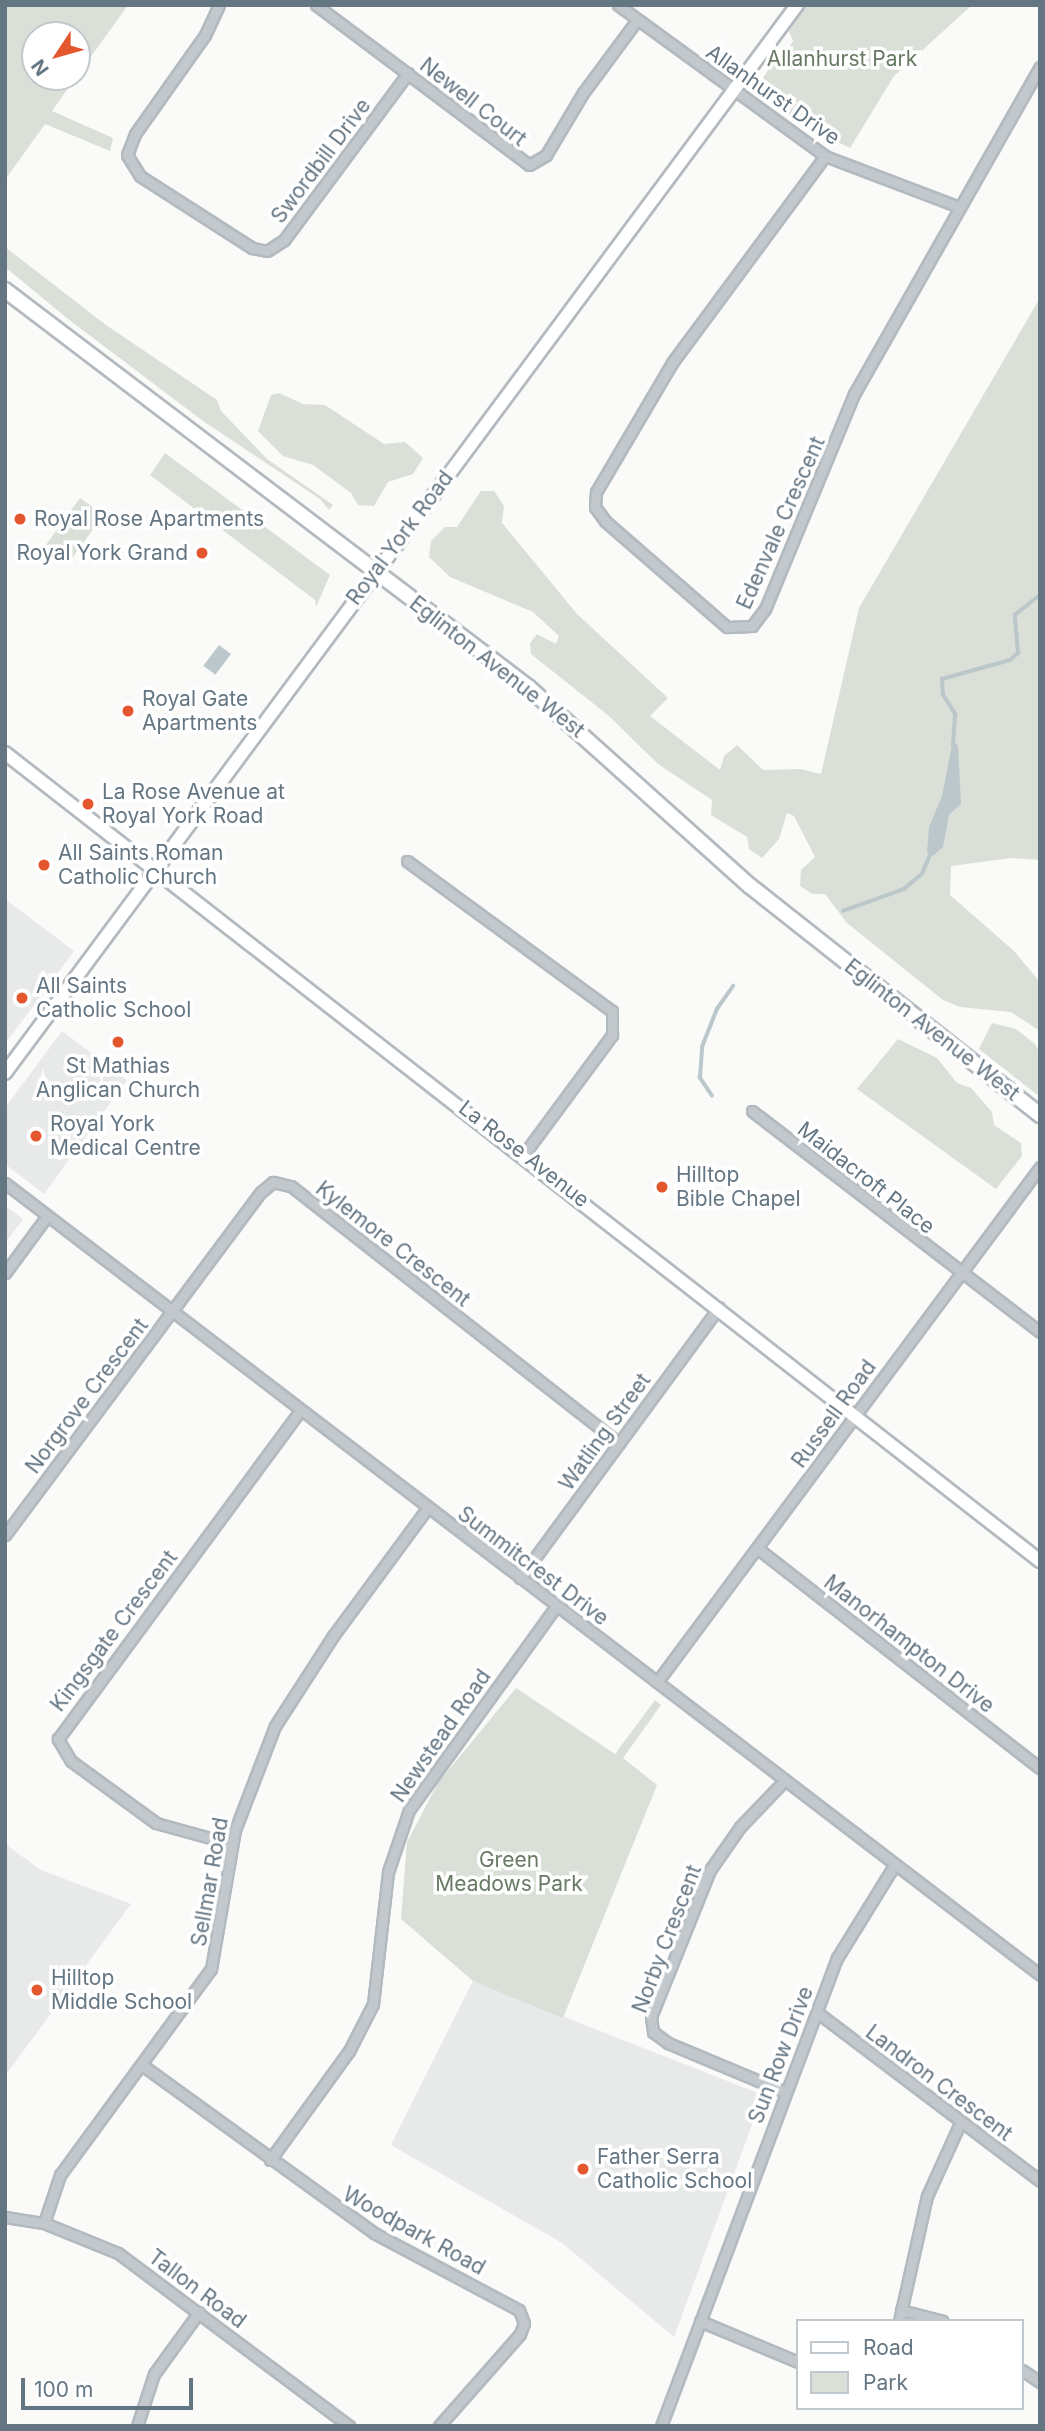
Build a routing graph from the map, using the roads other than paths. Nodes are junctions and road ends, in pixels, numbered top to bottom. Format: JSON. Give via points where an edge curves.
{"nodes":[{"id":1,"x":219,"y":5,"type":"edge"},
{"id":2,"x":316,"y":5,"type":"edge"},
{"id":3,"x":618,"y":5,"type":"edge"},
{"id":4,"x":797,"y":5,"type":"edge"},
{"id":5,"x":637,"y":20,"type":"junction"},
{"id":6,"x":1040,"y":68,"type":"edge"},
{"id":7,"x":408,"y":74,"type":"junction"},
{"id":8,"x":733,"y":91,"type":"junction"},
{"id":9,"x":825,"y":156,"type":"junction"},
{"id":10,"x":958,"y":206,"type":"junction"},
{"id":11,"x":5,"y":290,"type":"edge"},
{"id":12,"x":375,"y":571,"type":"junction"},
{"id":13,"x":5,"y":752,"type":"edge"},
{"id":14,"x":407,"y":861,"type":"dead end"},
{"id":15,"x":156,"y":869,"type":"junction"},
{"id":16,"x":5,"y":1073,"type":"edge"},
{"id":17,"x":752,"y":1111,"type":"dead end"},
{"id":18,"x":1040,"y":1115,"type":"edge"},
{"id":19,"x":524,"y":1154,"type":"junction"},
{"id":20,"x":1040,"y":1167,"type":"edge"},
{"id":21,"x":5,"y":1183,"type":"edge"},
{"id":22,"x":47,"y":1216,"type":"junction"},
{"id":23,"x":960,"y":1271,"type":"junction"},
{"id":24,"x":5,"y":1273,"type":"edge"},
{"id":25,"x":719,"y":1307,"type":"junction"},
{"id":26,"x":171,"y":1312,"type":"junction"},
{"id":27,"x":1040,"y":1332,"type":"edge"},
{"id":28,"x":301,"y":1410,"type":"junction"},
{"id":29,"x":855,"y":1414,"type":"junction"},
{"id":30,"x":619,"y":1443,"type":"junction"},
{"id":31,"x":428,"y":1507,"type":"junction"},
{"id":32,"x":5,"y":1535,"type":"edge"},
{"id":33,"x":757,"y":1548,"type":"junction"},
{"id":34,"x":1040,"y":1561,"type":"edge"},
{"id":35,"x":520,"y":1577,"type":"junction"},
{"id":36,"x":556,"y":1606,"type":"junction"},
{"id":37,"x":657,"y":1682,"type":"junction"},
{"id":38,"x":1040,"y":1768,"type":"edge"},
{"id":39,"x":785,"y":1780,"type":"junction"},
{"id":40,"x":232,"y":1844,"type":"junction"},
{"id":41,"x":895,"y":1864,"type":"junction"},
{"id":42,"x":1040,"y":1975,"type":"edge"},
{"id":43,"x":818,"y":2013,"type":"junction"},
{"id":44,"x":142,"y":2065,"type":"junction"},
{"id":45,"x":785,"y":2092,"type":"junction"},
{"id":46,"x":961,"y":2121,"type":"junction"},
{"id":47,"x":270,"y":2160,"type":"junction"},
{"id":48,"x":1040,"y":2181,"type":"edge"},
{"id":49,"x":5,"y":2217,"type":"edge"},
{"id":50,"x":44,"y":2223,"type":"junction"},
{"id":51,"x":901,"y":2310,"type":"junction"},
{"id":52,"x":199,"y":2312,"type":"junction"},
{"id":53,"x":899,"y":2319,"type":"edge"},
{"id":54,"x":935,"y":2319,"type":"edge"},
{"id":55,"x":700,"y":2321,"type":"junction"},
{"id":56,"x":796,"y":2361,"type":"edge"},
{"id":57,"x":1024,"y":2371,"type":"edge"},
{"id":58,"x":1040,"y":2382,"type":"edge"},
{"id":59,"x":344,"y":2424,"type":"edge"},
{"id":60,"x":138,"y":2426,"type":"edge"},
{"id":61,"x":439,"y":2426,"type":"edge"},
{"id":62,"x":661,"y":2426,"type":"edge"}],
"edges":[{"from":1,"to":7,"type":"street","name":"Swordbill Drive","via":[[205,35],[135,134],[127,155],[140,176],[251,248],[267,251],[284,240]]},
{"from":2,"to":7,"type":"street","name":"Newell Court"},
{"from":3,"to":5,"type":"street","name":"Allanhurst Drive"},
{"from":4,"to":8,"type":"main road","name":"Royal York Road"},
{"from":5,"to":7,"type":"street","name":"Newell Court","via":[[537,164],[521,163]]},
{"from":5,"to":8,"type":"street","name":"Allanhurst Drive"},
{"from":6,"to":10,"type":"street","name":"Edenvale Crescent"},
{"from":8,"to":9,"type":"street","name":"Allanhurst Drive"},
{"from":8,"to":12,"type":"main road","name":"Royal York Road"},
{"from":9,"to":10,"type":"street","name":"Allanhurst Drive"},
{"from":9,"to":10,"type":"street","name":"Edenvale Crescent","via":[[678,355],[596,492],[595,507],[605,521],[727,627],[752,626],[765,609],[855,394]]},
{"from":11,"to":12,"type":"main road","name":"Eglinton Avenue West"},
{"from":12,"to":15,"type":"main road","name":"Royal York Road"},
{"from":12,"to":18,"type":"main road","name":"Eglinton Avenue West","via":[[528,687],[750,886]]},
{"from":13,"to":15,"type":"main road","name":"La Rose Avenue"},
{"from":14,"to":19,"type":"street","via":[[612,1011],[612,1035]]},
{"from":15,"to":16,"type":"main road","name":"Royal York Road"},
{"from":15,"to":19,"type":"main road","name":"La Rose Avenue"},
{"from":17,"to":23,"type":"street","name":"Maidacroft Place"},
{"from":19,"to":25,"type":"main road","name":"La Rose Avenue"},
{"from":20,"to":23,"type":"street","name":"Russell Road"},
{"from":21,"to":22,"type":"street","name":"Summitcrest Drive"},
{"from":22,"to":24,"type":"street"},
{"from":22,"to":26,"type":"street","name":"Summitcrest Drive"},
{"from":23,"to":27,"type":"street","name":"Maidacroft Place"},
{"from":23,"to":29,"type":"street","name":"Russell Road"},
{"from":25,"to":29,"type":"main road","name":"La Rose Avenue"},
{"from":25,"to":30,"type":"street","name":"Watling Street"},
{"from":26,"to":28,"type":"street","name":"Summitcrest Drive"},
{"from":26,"to":30,"type":"street","name":"Kylemore Crescent","via":[[261,1192],[282,1181]]},
{"from":26,"to":32,"type":"street","name":"Norgrove Crescent"},
{"from":28,"to":31,"type":"street","name":"Summitcrest Drive"},
{"from":28,"to":40,"type":"street","name":"Kingsgate Crescent","via":[[58,1739],[71,1761],[156,1823]]},
{"from":29,"to":33,"type":"street","name":"Russell Road"},
{"from":29,"to":34,"type":"main road","name":"La Rose Avenue"},
{"from":30,"to":35,"type":"street","name":"Watling Street"},
{"from":31,"to":35,"type":"street","name":"Summitcrest Drive"},
{"from":31,"to":40,"type":"street","name":"Sellmar Road","via":[[294,1693],[257,1765]]},
{"from":33,"to":37,"type":"street","name":"Russell Road"},
{"from":33,"to":38,"type":"street","name":"Manorhampton Drive"},
{"from":35,"to":36,"type":"street","name":"Summitcrest Drive"},
{"from":36,"to":37,"type":"street","name":"Summitcrest Drive"},
{"from":36,"to":47,"type":"street","name":"Newstead Road","via":[[409,1810],[388,1872],[373,2004],[349,2051]]},
{"from":37,"to":39,"type":"street","name":"Summitcrest Drive"},
{"from":39,"to":41,"type":"street","name":"Summitcrest Drive"},
{"from":39,"to":45,"type":"street","name":"Norby Crescent","via":[[740,1827],[710,1870],[651,2017],[653,2032],[668,2043]]},
{"from":40,"to":44,"type":"street","name":"Sellmar Road","via":[[211,1969]]},
{"from":41,"to":42,"type":"street","name":"Summitcrest Drive"},
{"from":41,"to":43,"type":"street","name":"Sun Row Drive","via":[[848,1934]]},
{"from":43,"to":45,"type":"street","name":"Sun Row Drive"},
{"from":43,"to":46,"type":"street","name":"Landron Crescent"},
{"from":44,"to":47,"type":"street","name":"Woodpark Road"},
{"from":44,"to":50,"type":"street","name":"Sellmar Road","via":[[60,2175]]},
{"from":45,"to":55,"type":"street","name":"Sun Row Drive"},
{"from":46,"to":48,"type":"street","name":"Landron Crescent"},
{"from":46,"to":51,"type":"street","via":[[927,2196]]},
{"from":47,"to":61,"type":"street","name":"Woodpark Road","via":[[374,2233],[519,2310],[524,2323],[520,2334]]},
{"from":49,"to":50,"type":"street","name":"Tallon Road"},
{"from":50,"to":52,"type":"street","name":"Tallon Road","via":[[118,2253]]},
{"from":51,"to":53,"type":"street"},
{"from":51,"to":54,"type":"street"},
{"from":52,"to":59,"type":"street","name":"Tallon Road"},
{"from":52,"to":60,"type":"street","via":[[154,2374]]},
{"from":55,"to":56,"type":"street"},
{"from":55,"to":62,"type":"street","name":"Sun Row Drive"},
{"from":57,"to":58,"type":"street"}]}
